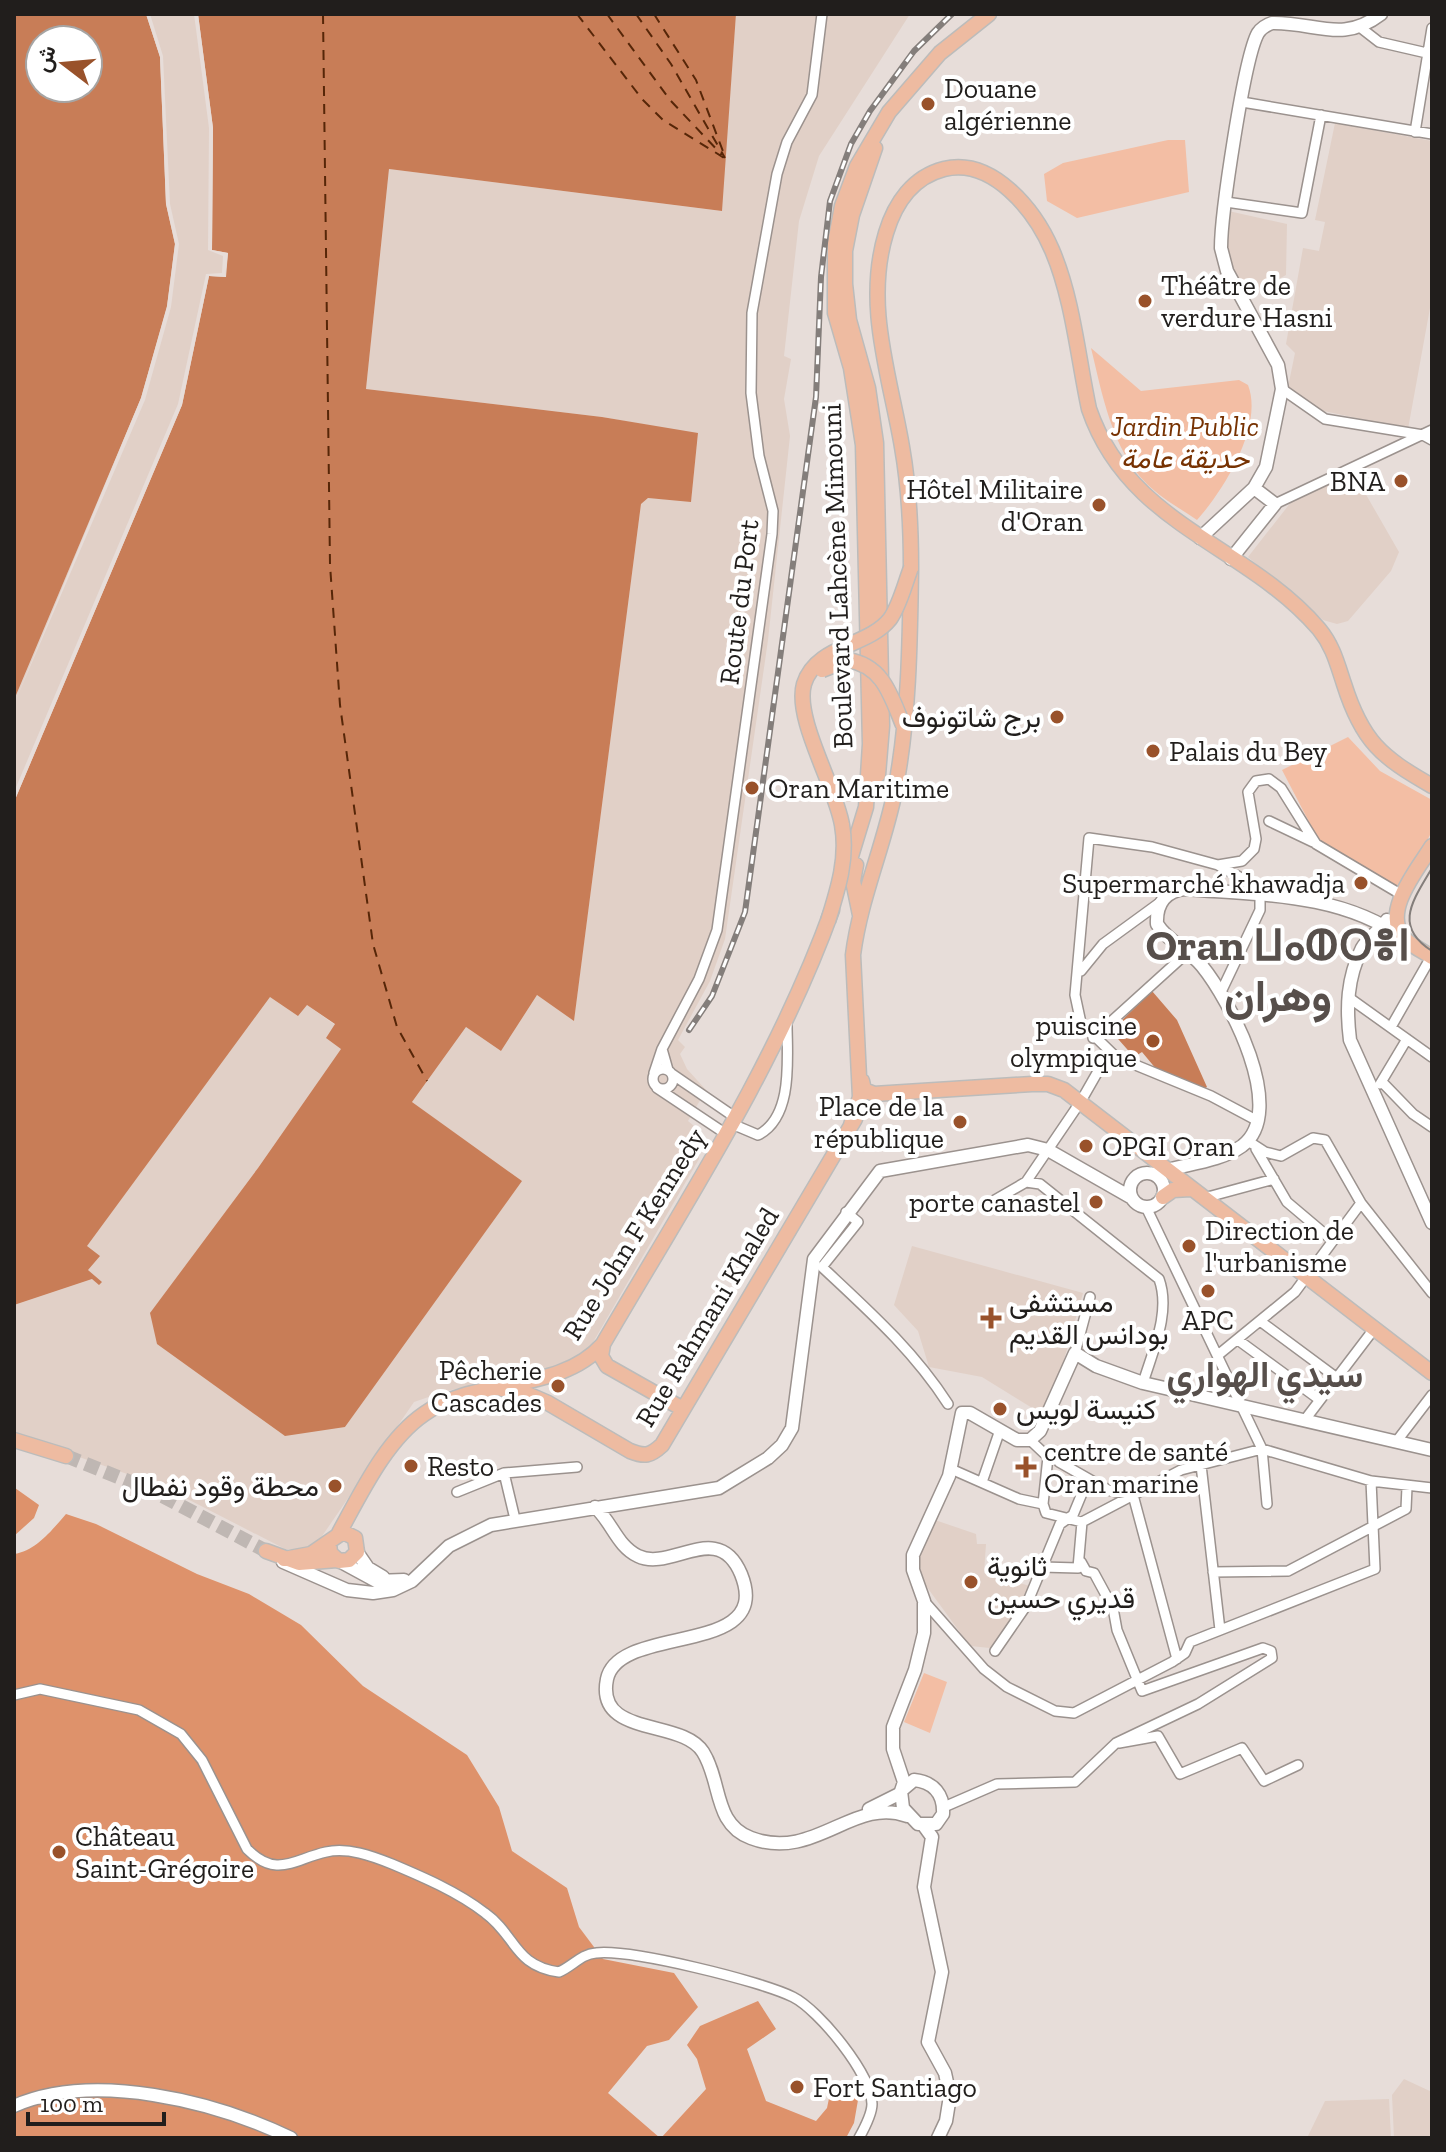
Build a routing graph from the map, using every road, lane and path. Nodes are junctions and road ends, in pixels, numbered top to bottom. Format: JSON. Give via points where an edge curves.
{"nodes":[{"id":1,"x":822,"y":14,"type":"edge"},
{"id":2,"x":989,"y":14,"type":"edge"},
{"id":3,"x":1381,"y":14,"type":"edge"},
{"id":4,"x":1361,"y":28,"type":"junction"},
{"id":5,"x":1432,"y":28,"type":"edge"},
{"id":6,"x":1430,"y":54,"type":"edge"},
{"id":7,"x":1242,"y":102,"type":"junction"},
{"id":8,"x":1321,"y":115,"type":"junction"},
{"id":9,"x":879,"y":128,"type":"junction"},
{"id":10,"x":1415,"y":132,"type":"junction"},
{"id":11,"x":1432,"y":134,"type":"edge"},
{"id":12,"x":1226,"y":202,"type":"junction"},
{"id":13,"x":1282,"y":389,"type":"junction"},
{"id":14,"x":1429,"y":435,"type":"edge"},
{"id":15,"x":1254,"y":488,"type":"junction"},
{"id":16,"x":1275,"y":504,"type":"junction"},
{"id":17,"x":1200,"y":538,"type":"junction"},
{"id":18,"x":1231,"y":559,"type":"junction"},
{"id":19,"x":911,"y":568,"type":"junction"},
{"id":20,"x":805,"y":707,"type":"junction"},
{"id":21,"x":903,"y":725,"type":"junction"},
{"id":22,"x":1432,"y":786,"type":"edge"},
{"id":23,"x":1269,"y":821,"type":"dead end"},
{"id":24,"x":1316,"y":844,"type":"junction"},
{"id":25,"x":1432,"y":846,"type":"edge"},
{"id":26,"x":1218,"y":865,"type":"junction"},
{"id":27,"x":1260,"y":895,"type":"junction"},
{"id":28,"x":1402,"y":895,"type":"junction"},
{"id":29,"x":1162,"y":901,"type":"junction"},
{"id":30,"x":861,"y":915,"type":"junction"},
{"id":31,"x":828,"y":921,"type":"junction"},
{"id":32,"x":1384,"y":924,"type":"junction"},
{"id":33,"x":1405,"y":939,"type":"junction"},
{"id":34,"x":1188,"y":952,"type":"junction"},
{"id":35,"x":1432,"y":957,"type":"edge"},
{"id":36,"x":1079,"y":974,"type":"junction"},
{"id":37,"x":1221,"y":992,"type":"junction"},
{"id":38,"x":1348,"y":997,"type":"junction"},
{"id":39,"x":787,"y":1020,"type":"junction"},
{"id":40,"x":1391,"y":1027,"type":"junction"},
{"id":41,"x":1093,"y":1038,"type":"junction"},
{"id":42,"x":1407,"y":1039,"type":"junction"},
{"id":43,"x":662,"y":1049,"type":"junction"},
{"id":44,"x":1109,"y":1052,"type":"junction"},
{"id":45,"x":1431,"y":1053,"type":"edge"},
{"id":46,"x":670,"y":1072,"type":"junction"},
{"id":47,"x":654,"y":1074,"type":"junction"},
{"id":48,"x":861,"y":1077,"type":"junction"},
{"id":49,"x":1382,"y":1082,"type":"junction"},
{"id":50,"x":657,"y":1088,"type":"junction"},
{"id":51,"x":885,"y":1094,"type":"junction"},
{"id":52,"x":1372,"y":1094,"type":"junction"},
{"id":53,"x":1081,"y":1101,"type":"junction"},
{"id":54,"x":1256,"y":1120,"type":"junction"},
{"id":55,"x":1430,"y":1122,"type":"edge"},
{"id":56,"x":731,"y":1125,"type":"junction"},
{"id":57,"x":851,"y":1125,"type":"junction"},
{"id":58,"x":1248,"y":1141,"type":"junction"},
{"id":59,"x":1048,"y":1150,"type":"junction"},
{"id":60,"x":1160,"y":1172,"type":"junction"},
{"id":61,"x":1274,"y":1179,"type":"junction"},
{"id":62,"x":1026,"y":1182,"type":"junction"},
{"id":63,"x":1132,"y":1182,"type":"junction"},
{"id":64,"x":1107,"y":1186,"type":"junction"},
{"id":65,"x":1163,"y":1192,"type":"junction"},
{"id":66,"x":1197,"y":1193,"type":"junction"},
{"id":67,"x":1132,"y":1198,"type":"junction"},
{"id":68,"x":995,"y":1200,"type":"dead end"},
{"id":69,"x":1361,"y":1203,"type":"junction"},
{"id":70,"x":1146,"y":1207,"type":"junction"},
{"id":71,"x":846,"y":1212,"type":"junction"},
{"id":72,"x":1432,"y":1223,"type":"edge"},
{"id":73,"x":1332,"y":1240,"type":"junction"},
{"id":74,"x":1307,"y":1278,"type":"junction"},
{"id":75,"x":1432,"y":1293,"type":"edge"},
{"id":76,"x":1090,"y":1297,"type":"dead end"},
{"id":77,"x":1260,"y":1321,"type":"junction"},
{"id":78,"x":1374,"y":1329,"type":"junction"},
{"id":79,"x":1238,"y":1340,"type":"junction"},
{"id":80,"x":603,"y":1344,"type":"junction"},
{"id":81,"x":1075,"y":1353,"type":"junction"},
{"id":82,"x":1218,"y":1355,"type":"junction"},
{"id":83,"x":1432,"y":1373,"type":"edge"},
{"id":84,"x":544,"y":1376,"type":"junction"},
{"id":85,"x":1337,"y":1378,"type":"junction"},
{"id":86,"x":1143,"y":1383,"type":"junction"},
{"id":87,"x":482,"y":1390,"type":"junction"},
{"id":88,"x":1432,"y":1395,"type":"edge"},
{"id":89,"x":1320,"y":1400,"type":"junction"},
{"id":90,"x":548,"y":1403,"type":"junction"},
{"id":91,"x":948,"y":1404,"type":"dead end"},
{"id":92,"x":1243,"y":1406,"type":"junction"},
{"id":93,"x":683,"y":1409,"type":"junction"},
{"id":94,"x":1304,"y":1421,"type":"junction"},
{"id":95,"x":1000,"y":1430,"type":"junction"},
{"id":96,"x":14,"y":1440,"type":"edge"},
{"id":97,"x":1030,"y":1440,"type":"junction"},
{"id":98,"x":1396,"y":1442,"type":"junction"},
{"id":99,"x":1262,"y":1449,"type":"junction"},
{"id":100,"x":1432,"y":1450,"type":"edge"},
{"id":101,"x":66,"y":1456,"type":"tunnel mouth"},
{"id":102,"x":1059,"y":1462,"type":"dead end"},
{"id":103,"x":1201,"y":1465,"type":"junction"},
{"id":104,"x":577,"y":1467,"type":"dead end"},
{"id":105,"x":951,"y":1469,"type":"junction"},
{"id":106,"x":504,"y":1473,"type":"junction"},
{"id":107,"x":1088,"y":1479,"type":"junction"},
{"id":108,"x":1371,"y":1481,"type":"junction"},
{"id":109,"x":982,"y":1482,"type":"junction"},
{"id":110,"x":1407,"y":1487,"type":"junction"},
{"id":111,"x":1432,"y":1488,"type":"edge"},
{"id":112,"x":457,"y":1492,"type":"dead end"},
{"id":113,"x":1133,"y":1495,"type":"junction"},
{"id":114,"x":623,"y":1503,"type":"junction"},
{"id":115,"x":1267,"y":1504,"type":"dead end"},
{"id":116,"x":595,"y":1507,"type":"junction"},
{"id":117,"x":1044,"y":1508,"type":"junction"},
{"id":118,"x":515,"y":1519,"type":"junction"},
{"id":119,"x":1064,"y":1520,"type":"junction"},
{"id":120,"x":1082,"y":1522,"type":"junction"},
{"id":121,"x":1373,"y":1524,"type":"junction"},
{"id":122,"x":340,"y":1537,"type":"junction"},
{"id":123,"x":266,"y":1551,"type":"joint"},
{"id":124,"x":357,"y":1552,"type":"junction"},
{"id":125,"x":632,"y":1552,"type":"junction"},
{"id":126,"x":284,"y":1559,"type":"junction"},
{"id":127,"x":339,"y":1561,"type":"junction"},
{"id":128,"x":1081,"y":1562,"type":"junction"},
{"id":129,"x":1042,"y":1567,"type":"junction"},
{"id":130,"x":1213,"y":1572,"type":"junction"},
{"id":131,"x":418,"y":1574,"type":"junction"},
{"id":132,"x":924,"y":1601,"type":"junction"},
{"id":133,"x":1220,"y":1630,"type":"junction"},
{"id":134,"x":995,"y":1651,"type":"dead end"},
{"id":135,"x":1177,"y":1659,"type":"junction"},
{"id":136,"x":1137,"y":1683,"type":"junction"},
{"id":137,"x":14,"y":1695,"type":"edge"},
{"id":138,"x":1116,"y":1743,"type":"junction"},
{"id":139,"x":893,"y":1749,"type":"junction"},
{"id":140,"x":1298,"y":1765,"type":"dead end"},
{"id":141,"x":919,"y":1780,"type":"junction"},
{"id":142,"x":901,"y":1792,"type":"junction"},
{"id":143,"x":943,"y":1812,"type":"junction"},
{"id":144,"x":907,"y":1816,"type":"junction"},
{"id":145,"x":846,"y":1823,"type":"junction"},
{"id":146,"x":924,"y":1826,"type":"junction"},
{"id":147,"x":929,"y":1909,"type":"junction"},
{"id":148,"x":14,"y":2106,"type":"edge"},
{"id":149,"x":291,"y":2138,"type":"edge"},
{"id":150,"x":859,"y":2138,"type":"edge"},
{"id":151,"x":938,"y":2138,"type":"edge"}],
"edges":[{"from":1,"to":43,"type":"street","name":"Route du Port","via":[[812,95],[777,174],[752,313],[751,393],[773,511],[772,534],[717,930],[699,979]]},
{"from":2,"to":9,"type":"main road","name":"Boulevard Lahcène Mimouni","via":[[940,53]]},
{"from":3,"to":4,"type":"street"},
{"from":4,"to":6,"type":"street","via":[[1379,42]]},
{"from":4,"to":7,"type":"street","via":[[1265,25],[1254,44]]},
{"from":5,"to":6,"type":"street"},
{"from":6,"to":10,"type":"street"},
{"from":7,"to":8,"type":"street"},
{"from":7,"to":12,"type":"street"},
{"from":8,"to":10,"type":"street"},
{"from":8,"to":12,"type":"street","via":[[1302,213]]},
{"from":9,"to":30,"type":"main road","name":"Boulevard Lahcène Mimouni","via":[[852,215],[845,267],[846,302],[876,443],[882,726],[876,790],[854,872]]},
{"from":9,"to":31,"type":"main road","name":"Boulevard Lahcène Mimouni","via":[[849,187],[833,261],[835,313],[853,376],[863,445],[871,760],[862,821]]},
{"from":10,"to":11,"type":"street"},
{"from":12,"to":13,"type":"street","via":[[1222,260],[1278,365]]},
{"from":13,"to":14,"type":"street","via":[[1325,419]]},
{"from":13,"to":15,"type":"street","via":[[1272,449]]},
{"from":14,"to":16,"type":"street"},
{"from":15,"to":16,"type":"street"},
{"from":15,"to":17,"type":"street"},
{"from":16,"to":18,"type":"street"},
{"from":17,"to":18,"type":"main road"},
{"from":17,"to":19,"type":"main road","via":[[1139,491],[1106,451],[1089,409],[1053,252],[1041,228],[1009,189],[990,176],[952,168],[922,179],[905,194],[886,232],[879,266],[877,315],[903,451]]},
{"from":18,"to":22,"type":"main road","via":[[1318,628],[1339,662],[1352,711],[1372,745]]},
{"from":19,"to":20,"type":"main road","bridge":true,"via":[[890,618],[810,672],[803,691]]},
{"from":19,"to":21,"type":"main road"},
{"from":20,"to":21,"type":"main road","bridge":true,"via":[[819,672],[837,661],[857,661],[882,678]]},
{"from":20,"to":31,"type":"main road","bridge":true,"via":[[842,826],[841,880]]},
{"from":21,"to":30,"type":"main road","via":[[895,790]]},
{"from":23,"to":24,"type":"street"},
{"from":24,"to":26,"type":"street","via":[[1281,788],[1262,779],[1248,792],[1254,849],[1242,861]]},
{"from":24,"to":28,"type":"street"},
{"from":25,"to":28,"type":"main road"},
{"from":26,"to":27,"type":"street"},
{"from":26,"to":36,"type":"street","via":[[1152,847],[1089,838]]},
{"from":27,"to":29,"type":"street","via":[[1185,889]]},
{"from":27,"to":32,"type":"street","via":[[1347,908]]},
{"from":27,"to":37,"type":"street","via":[[1260,910]]},
{"from":28,"to":32,"type":"street"},
{"from":28,"to":33,"type":"main road","via":[[1397,919]]},
{"from":29,"to":34,"type":"street","via":[[1157,924]]},
{"from":29,"to":36,"type":"street","via":[[1103,944]]},
{"from":30,"to":48,"type":"main road","via":[[853,984]]},
{"from":31,"to":39,"type":"main road","name":"Boulevard Lahcène Mimouni"},
{"from":32,"to":33,"type":"street"},
{"from":32,"to":38,"type":"street","via":[[1363,946]]},
{"from":33,"to":35,"type":"main road"},
{"from":34,"to":37,"type":"street"},
{"from":34,"to":41,"type":"street"},
{"from":35,"to":40,"type":"street"},
{"from":36,"to":41,"type":"street","via":[[1077,1014]]},
{"from":37,"to":54,"type":"street","via":[[1252,1058]]},
{"from":38,"to":40,"type":"street"},
{"from":38,"to":52,"type":"street","via":[[1350,1040]]},
{"from":39,"to":56,"type":"main road","name":"Rue John F Kennedy"},
{"from":39,"to":56,"type":"street","via":[[784,1099],[765,1132],[758,1135]]},
{"from":40,"to":42,"type":"street"},
{"from":41,"to":44,"type":"street"},
{"from":42,"to":45,"type":"street"},
{"from":42,"to":49,"type":"street"},
{"from":43,"to":46,"type":"street"},
{"from":43,"to":47,"type":"street","name":"Route du Port"},
{"from":44,"to":53,"type":"street"},
{"from":44,"to":54,"type":"street"},
{"from":46,"to":47,"type":"street"},
{"from":46,"to":50,"type":"street","via":[[668,1089]]},
{"from":46,"to":56,"type":"street"},
{"from":47,"to":50,"type":"street"},
{"from":48,"to":51,"type":"main road","via":[[868,1093]]},
{"from":48,"to":57,"type":"main road","via":[[859,1107]]},
{"from":49,"to":52,"type":"street"},
{"from":49,"to":55,"type":"street"},
{"from":50,"to":56,"type":"street"},
{"from":51,"to":53,"type":"main road","via":[[1048,1084]]},
{"from":51,"to":57,"type":"main road","via":[[869,1102]]},
{"from":52,"to":72,"type":"street"},
{"from":53,"to":59,"type":"street"},
{"from":53,"to":60,"type":"main road"},
{"from":54,"to":58,"type":"street"},
{"from":56,"to":80,"type":"main road","name":"Rue John F Kennedy"},
{"from":57,"to":93,"type":"main road","name":"Rue Rahmani Khaled"},
{"from":58,"to":60,"type":"street","via":[[1228,1154]]},
{"from":58,"to":61,"type":"street"},
{"from":58,"to":69,"type":"street","via":[[1281,1156],[1319,1136]]},
{"from":59,"to":62,"type":"street"},
{"from":59,"to":64,"type":"street"},
{"from":59,"to":71,"type":"street","via":[[1028,1145],[880,1171]]},
{"from":60,"to":63,"type":"street","via":[[1144,1173]]},
{"from":60,"to":65,"type":"street"},
{"from":60,"to":66,"type":"main road"},
{"from":61,"to":66,"type":"street"},
{"from":61,"to":73,"type":"street","via":[[1287,1202]]},
{"from":62,"to":68,"type":"street"},
{"from":62,"to":86,"type":"street","via":[[1040,1184],[1159,1279],[1165,1294],[1163,1310]]},
{"from":63,"to":64,"type":"street"},
{"from":63,"to":67,"type":"street"},
{"from":64,"to":67,"type":"street"},
{"from":65,"to":66,"type":"main road"},
{"from":65,"to":70,"type":"street","via":[[1156,1205]]},
{"from":66,"to":74,"type":"main road"},
{"from":67,"to":70,"type":"street"},
{"from":69,"to":73,"type":"street"},
{"from":69,"to":75,"type":"street"},
{"from":70,"to":82,"type":"street"},
{"from":71,"to":91,"type":"street","via":[[858,1222],[822,1267],[896,1335]]},
{"from":71,"to":114,"type":"street","via":[[812,1266],[792,1428],[782,1445],[719,1488]]},
{"from":73,"to":74,"type":"street"},
{"from":74,"to":77,"type":"street"},
{"from":74,"to":78,"type":"main road"},
{"from":76,"to":81,"type":"street"},
{"from":77,"to":79,"type":"street"},
{"from":77,"to":85,"type":"street"},
{"from":78,"to":83,"type":"main road"},
{"from":78,"to":85,"type":"street"},
{"from":79,"to":82,"type":"street"},
{"from":79,"to":89,"type":"street"},
{"from":80,"to":84,"type":"main road","name":"Rue John F Kennedy","via":[[581,1365]]},
{"from":80,"to":93,"type":"main road","via":[[601,1356],[607,1366]]},
{"from":81,"to":86,"type":"street"},
{"from":81,"to":97,"type":"street","via":[[1040,1431]]},
{"from":82,"to":92,"type":"street"},
{"from":84,"to":87,"type":"main road","name":"Rue John F Kennedy"},
{"from":84,"to":90,"type":"main road","via":[[538,1390]]},
{"from":85,"to":89,"type":"street"},
{"from":86,"to":92,"type":"street"},
{"from":87,"to":90,"type":"main road","name":"Rue Rahmani Khaled","via":[[518,1390]]},
{"from":87,"to":122,"type":"main road","name":"Rue John F Kennedy","via":[[437,1406],[411,1424],[363,1492]]},
{"from":88,"to":98,"type":"street"},
{"from":89,"to":94,"type":"street"},
{"from":90,"to":93,"type":"main road","name":"Rue Rahmani Khaled","via":[[642,1456],[662,1445]]},
{"from":92,"to":94,"type":"street"},
{"from":92,"to":99,"type":"street"},
{"from":94,"to":98,"type":"street"},
{"from":95,"to":97,"type":"street","via":[[1017,1440]]},
{"from":95,"to":105,"type":"street","via":[[962,1413]]},
{"from":95,"to":109,"type":"street"},
{"from":96,"to":101,"type":"main road"},
{"from":97,"to":117,"type":"street","via":[[1048,1457]]},
{"from":98,"to":100,"type":"street"},
{"from":99,"to":103,"type":"street"},
{"from":99,"to":108,"type":"street"},
{"from":99,"to":115,"type":"street"},
{"from":102,"to":107,"type":"street"},
{"from":103,"to":113,"type":"street"},
{"from":103,"to":130,"type":"street"},
{"from":104,"to":106,"type":"street"},
{"from":105,"to":109,"type":"street"},
{"from":105,"to":132,"type":"street","via":[[913,1555]]},
{"from":106,"to":112,"type":"street"},
{"from":106,"to":118,"type":"street"},
{"from":107,"to":113,"type":"street"},
{"from":107,"to":119,"type":"street","via":[[1073,1515]]},
{"from":108,"to":110,"type":"street"},
{"from":108,"to":121,"type":"street"},
{"from":109,"to":117,"type":"street"},
{"from":110,"to":111,"type":"street"},
{"from":110,"to":121,"type":"street","via":[[1406,1509]]},
{"from":113,"to":120,"type":"street"},
{"from":113,"to":135,"type":"street"},
{"from":114,"to":116,"type":"street"},
{"from":114,"to":125,"type":"street","via":[[620,1525]]},
{"from":116,"to":118,"type":"street"},
{"from":116,"to":125,"type":"street"},
{"from":117,"to":119,"type":"street"},
{"from":118,"to":131,"type":"street","via":[[459,1540]]},
{"from":119,"to":120,"type":"street"},
{"from":119,"to":129,"type":"street"},
{"from":120,"to":128,"type":"street"},
{"from":121,"to":130,"type":"street","via":[[1288,1571]]},
{"from":121,"to":133,"type":"street","via":[[1375,1569]]},
{"from":122,"to":124,"type":"main road"},
{"from":122,"to":126,"type":"main road","via":[[311,1554]]},
{"from":122,"to":127,"type":"main road","via":[[330,1553]]},
{"from":123,"to":126,"type":"main road"},
{"from":123,"to":131,"type":"street","via":[[321,1581],[361,1592],[393,1590]]},
{"from":124,"to":127,"type":"main road"},
{"from":124,"to":131,"type":"street","via":[[368,1568],[385,1577]]},
{"from":125,"to":145,"type":"street","via":[[655,1560],[692,1549],[715,1550],[739,1570],[744,1592],[737,1615],[719,1630],[618,1660],[607,1683],[616,1711],[634,1724],[680,1733],[697,1744],[727,1823],[742,1835],[762,1842],[799,1843]]},
{"from":126,"to":127,"type":"main road","via":[[307,1564]]},
{"from":127,"to":131,"type":"street","via":[[385,1583]]},
{"from":128,"to":129,"type":"street","via":[[1078,1568]]},
{"from":128,"to":136,"type":"street","via":[[1094,1573],[1113,1608]]},
{"from":129,"to":134,"type":"street","via":[[1026,1606]]},
{"from":130,"to":133,"type":"street"},
{"from":132,"to":136,"type":"street","via":[[984,1669],[1055,1711],[1074,1713]]},
{"from":132,"to":139,"type":"street","via":[[923,1646],[895,1717]]},
{"from":133,"to":135,"type":"street","via":[[1190,1642]]},
{"from":135,"to":136,"type":"street"},
{"from":136,"to":138,"type":"street","via":[[1142,1691],[1150,1690],[1263,1648],[1273,1655],[1198,1704]]},
{"from":137,"to":150,"type":"street","via":[[40,1689],[139,1710],[181,1734],[202,1760],[247,1849],[271,1865],[289,1865],[326,1852],[375,1857],[468,1901],[489,1915],[520,1955],[545,1970],[559,1972],[582,1956],[613,1952],[793,1997],[836,2038],[865,2081],[872,2104]]},
{"from":138,"to":140,"type":"street","via":[[1158,1736],[1180,1774],[1242,1748],[1264,1781]]},
{"from":138,"to":143,"type":"street","via":[[1075,1782],[997,1784]]},
{"from":139,"to":141,"type":"street"},
{"from":139,"to":142,"type":"street","via":[[903,1773]]},
{"from":141,"to":142,"type":"street","via":[[906,1783]]},
{"from":141,"to":143,"type":"street","via":[[934,1787]]},
{"from":142,"to":144,"type":"street"},
{"from":142,"to":145,"type":"street"},
{"from":143,"to":146,"type":"street","via":[[936,1824]]},
{"from":143,"to":147,"type":"street","via":[[928,1881]]},
{"from":144,"to":145,"type":"street","via":[[889,1810]]},
{"from":144,"to":146,"type":"street"},
{"from":146,"to":147,"type":"street","via":[[933,1841],[925,1882]]},
{"from":147,"to":151,"type":"street","via":[[942,1972],[928,2042],[945,2073],[950,2096]]},
{"from":148,"to":149,"type":"street","via":[[72,2089],[127,2092],[254,2123]]}]}
